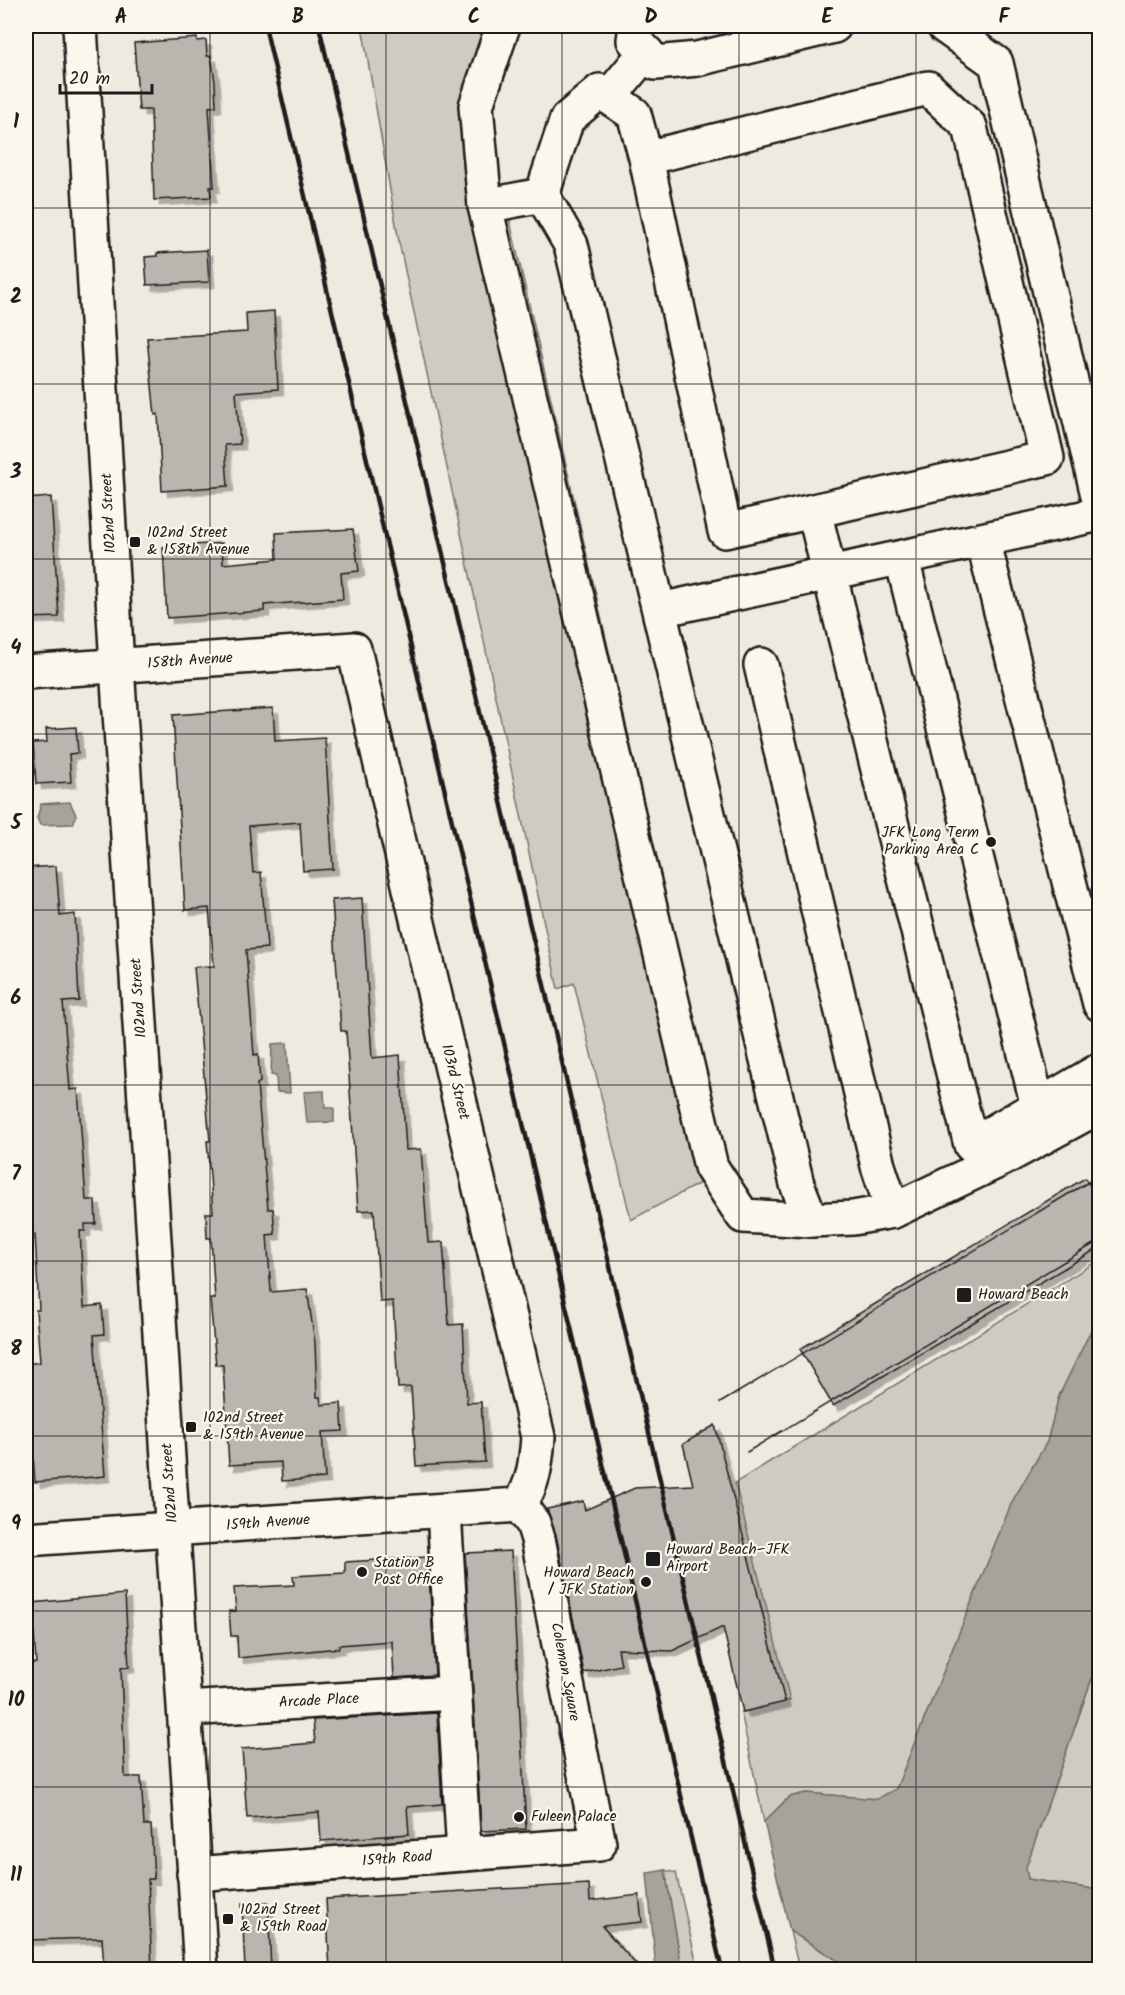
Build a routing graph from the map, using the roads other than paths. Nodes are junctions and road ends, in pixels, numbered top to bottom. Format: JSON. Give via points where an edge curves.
{"nodes":[{"id":1,"x":80,"y":26,"type":"edge"},
{"id":2,"x":503,"y":26,"type":"edge"},
{"id":3,"x":834,"y":26,"type":"edge"},
{"id":4,"x":944,"y":26,"type":"edge"},
{"id":5,"x":641,"y":39,"type":"edge"},
{"id":6,"x":609,"y":97,"type":"junction"},
{"id":7,"x":646,"y":158,"type":"junction"},
{"id":8,"x":542,"y":195,"type":"junction"},
{"id":9,"x":485,"y":206,"type":"junction"},
{"id":10,"x":1100,"y":504,"type":"edge"},
{"id":11,"x":814,"y":511,"type":"junction"},
{"id":12,"x":1100,"y":514,"type":"edge"},
{"id":13,"x":983,"y":540,"type":"junction"},
{"id":14,"x":902,"y":559,"type":"junction"},
{"id":15,"x":830,"y":574,"type":"junction"},
{"id":16,"x":660,"y":610,"type":"junction"},
{"id":17,"x":354,"y":650,"type":"joint"},
{"id":18,"x":760,"y":665,"type":"dead end"},
{"id":19,"x":117,"y":666,"type":"junction"},
{"id":20,"x":26,"y":672,"type":"edge"},
{"id":21,"x":1100,"y":1004,"type":"edge"},
{"id":22,"x":1100,"y":1070,"type":"edge"},
{"id":23,"x":1038,"y":1106,"type":"junction"},
{"id":24,"x":1100,"y":1106,"type":"edge"},
{"id":25,"x":893,"y":1211,"type":"junction"},
{"id":26,"x":811,"y":1220,"type":"junction"},
{"id":27,"x":515,"y":1505,"type":"junction"},
{"id":28,"x":444,"y":1511,"type":"junction"},
{"id":29,"x":174,"y":1530,"type":"junction"},
{"id":30,"x":26,"y":1539,"type":"edge"},
{"id":31,"x":454,"y":1693,"type":"junction"},
{"id":32,"x":185,"y":1709,"type":"junction"},
{"id":33,"x":599,"y":1844,"type":"joint"},
{"id":34,"x":464,"y":1854,"type":"junction"},
{"id":35,"x":194,"y":1874,"type":"junction"},
{"id":36,"x":201,"y":1970,"type":"edge"}],
"edges":[{"from":1,"to":19,"type":"street","name":"102nd Street"},
{"from":2,"to":9,"type":"street","via":[[476,106]]},
{"from":3,"to":5,"type":"street","via":[[697,59],[656,63]]},
{"from":4,"to":10,"type":"street","via":[[996,63]]},
{"from":5,"to":6,"type":"street"},
{"from":6,"to":7,"type":"street","via":[[634,114]]},
{"from":6,"to":8,"type":"street","via":[[600,91],[567,119]]},
{"from":7,"to":11,"type":"street","via":[[725,531]]},
{"from":7,"to":11,"type":"street","via":[[928,88],[970,127],[1047,458]]},
{"from":8,"to":9,"type":"street"},
{"from":8,"to":16,"type":"street","via":[[571,245]]},
{"from":9,"to":26,"type":"street","via":[[711,1167],[743,1216]]},
{"from":11,"to":15,"type":"street"},
{"from":12,"to":13,"type":"street"},
{"from":13,"to":14,"type":"street"},
{"from":13,"to":21,"type":"street"},
{"from":14,"to":15,"type":"street"},
{"from":14,"to":23,"type":"street"},
{"from":15,"to":16,"type":"street"},
{"from":15,"to":23,"type":"street","via":[[971,1145]]},
{"from":16,"to":26,"type":"street","via":[[797,1184]]},
{"from":17,"to":19,"type":"street","name":"158th Avenue"},
{"from":17,"to":27,"type":"street","name":"103rd Street","via":[[538,1437],[531,1482]]},
{"from":18,"to":25,"type":"street","via":[[878,1166]]},
{"from":19,"to":20,"type":"street","name":"158th Avenue"},
{"from":19,"to":29,"type":"street","name":"102nd Street"},
{"from":22,"to":23,"type":"street"},
{"from":24,"to":25,"type":"street"},
{"from":25,"to":26,"type":"street"},
{"from":27,"to":28,"type":"street","name":"159th Avenue"},
{"from":27,"to":33,"type":"street","name":"Coleman Square","via":[[532,1523],[538,1539]]},
{"from":28,"to":29,"type":"street","name":"159th Avenue"},
{"from":28,"to":31,"type":"street"},
{"from":29,"to":30,"type":"street","name":"159th Avenue"},
{"from":29,"to":32,"type":"street","name":"102nd Street"},
{"from":31,"to":32,"type":"street","name":"Arcade Place"},
{"from":31,"to":34,"type":"street"},
{"from":32,"to":35,"type":"street","name":"102nd Street"},
{"from":33,"to":34,"type":"street","name":"159th Road"},
{"from":34,"to":35,"type":"street","name":"159th Road"},
{"from":35,"to":36,"type":"street","name":"102nd Street"}]}
